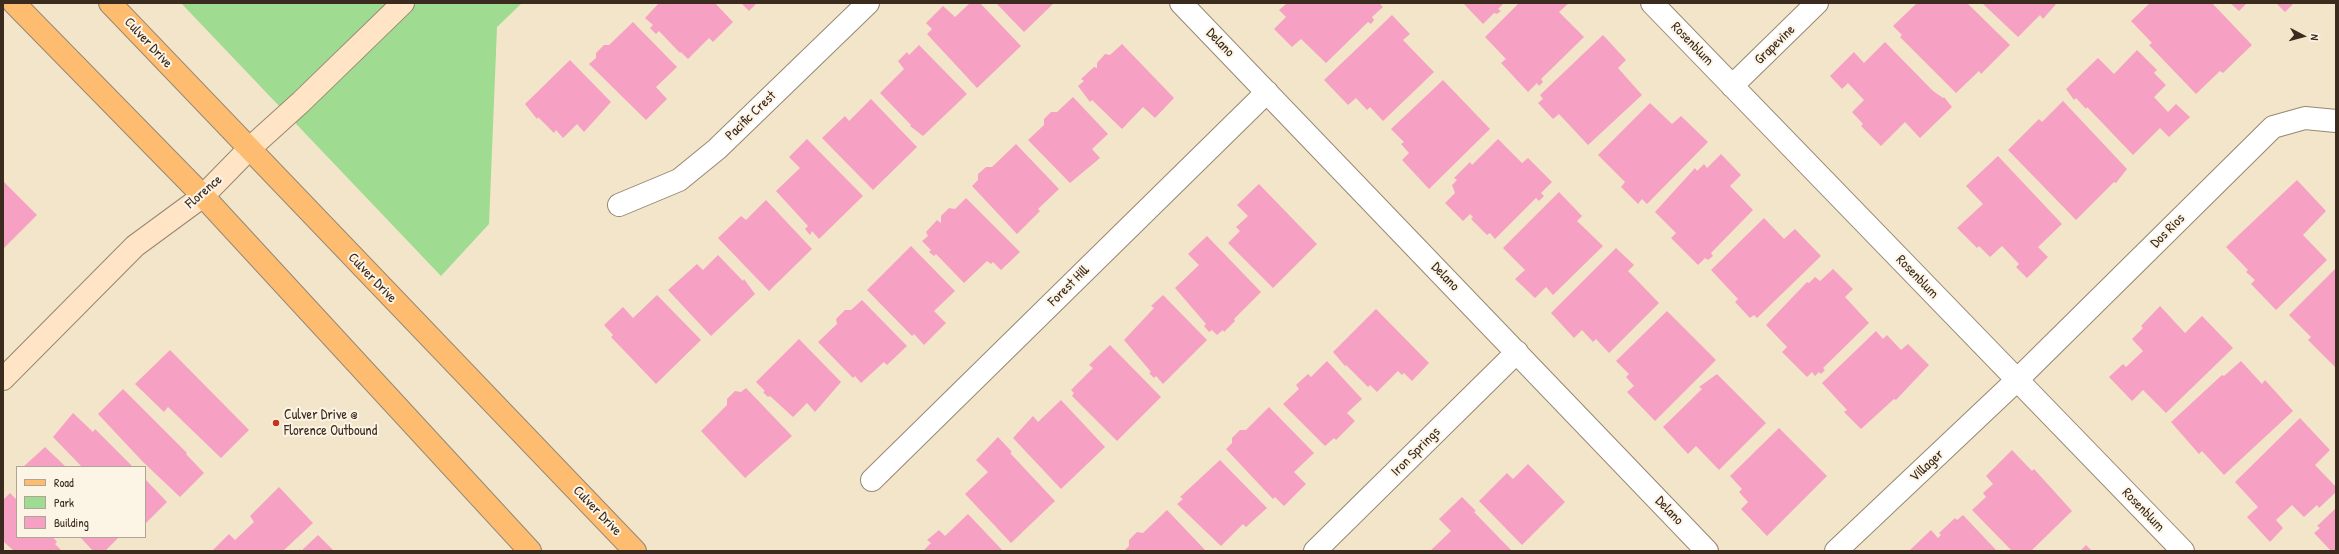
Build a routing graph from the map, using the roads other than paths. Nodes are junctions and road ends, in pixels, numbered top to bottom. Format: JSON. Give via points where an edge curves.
{"nodes":[{"id":1,"x":14,"y":3,"type":"edge"},
{"id":2,"x":110,"y":3,"type":"edge"},
{"id":3,"x":403,"y":3,"type":"edge"},
{"id":4,"x":868,"y":3,"type":"edge"},
{"id":5,"x":1181,"y":3,"type":"edge"},
{"id":6,"x":1652,"y":3,"type":"edge"},
{"id":7,"x":1817,"y":3,"type":"edge"},
{"id":8,"x":1732,"y":86,"type":"junction"},
{"id":9,"x":1267,"y":92,"type":"junction"},
{"id":10,"x":2336,"y":121,"type":"edge"},
{"id":11,"x":249,"y":149,"type":"junction"},
{"id":12,"x":203,"y":196,"type":"junction"},
{"id":13,"x":619,"y":205,"type":"dead end"},
{"id":14,"x":1517,"y":352,"type":"junction"},
{"id":15,"x":3,"y":379,"type":"edge"},
{"id":16,"x":2017,"y":380,"type":"junction"},
{"id":17,"x":872,"y":480,"type":"dead end"},
{"id":18,"x":530,"y":551,"type":"edge"},
{"id":19,"x":635,"y":551,"type":"edge"},
{"id":20,"x":1315,"y":551,"type":"edge"},
{"id":21,"x":1708,"y":551,"type":"edge"},
{"id":22,"x":1836,"y":551,"type":"edge"},
{"id":23,"x":2183,"y":551,"type":"edge"}],
"edges":[{"from":1,"to":12,"type":"main road"},
{"from":2,"to":11,"type":"main road","name":"Culver Drive"},
{"from":3,"to":11,"type":"street","name":"Florence"},
{"from":4,"to":13,"type":"street","name":"Pacific Crest","via":[[716,149],[679,180]]},
{"from":5,"to":9,"type":"street","name":"Delano"},
{"from":6,"to":8,"type":"street","name":"Rosenblum"},
{"from":7,"to":8,"type":"street","name":"Grapevine"},
{"from":8,"to":16,"type":"street","name":"Rosenblum"},
{"from":9,"to":14,"type":"street","name":"Delano"},
{"from":9,"to":17,"type":"street","name":"Forest Hill"},
{"from":10,"to":16,"type":"street","name":"Dos Rios","via":[[2305,118],[2272,127]]},
{"from":11,"to":12,"type":"street","name":"Florence"},
{"from":11,"to":19,"type":"main road","name":"Culver Drive"},
{"from":12,"to":15,"type":"street","name":"Florence","via":[[134,246]]},
{"from":12,"to":18,"type":"main road"},
{"from":14,"to":20,"type":"street","name":"Iron Springs"},
{"from":14,"to":21,"type":"street","name":"Delano"},
{"from":16,"to":22,"type":"street","name":"Villager"},
{"from":16,"to":23,"type":"street","name":"Rosenblum"}]}
